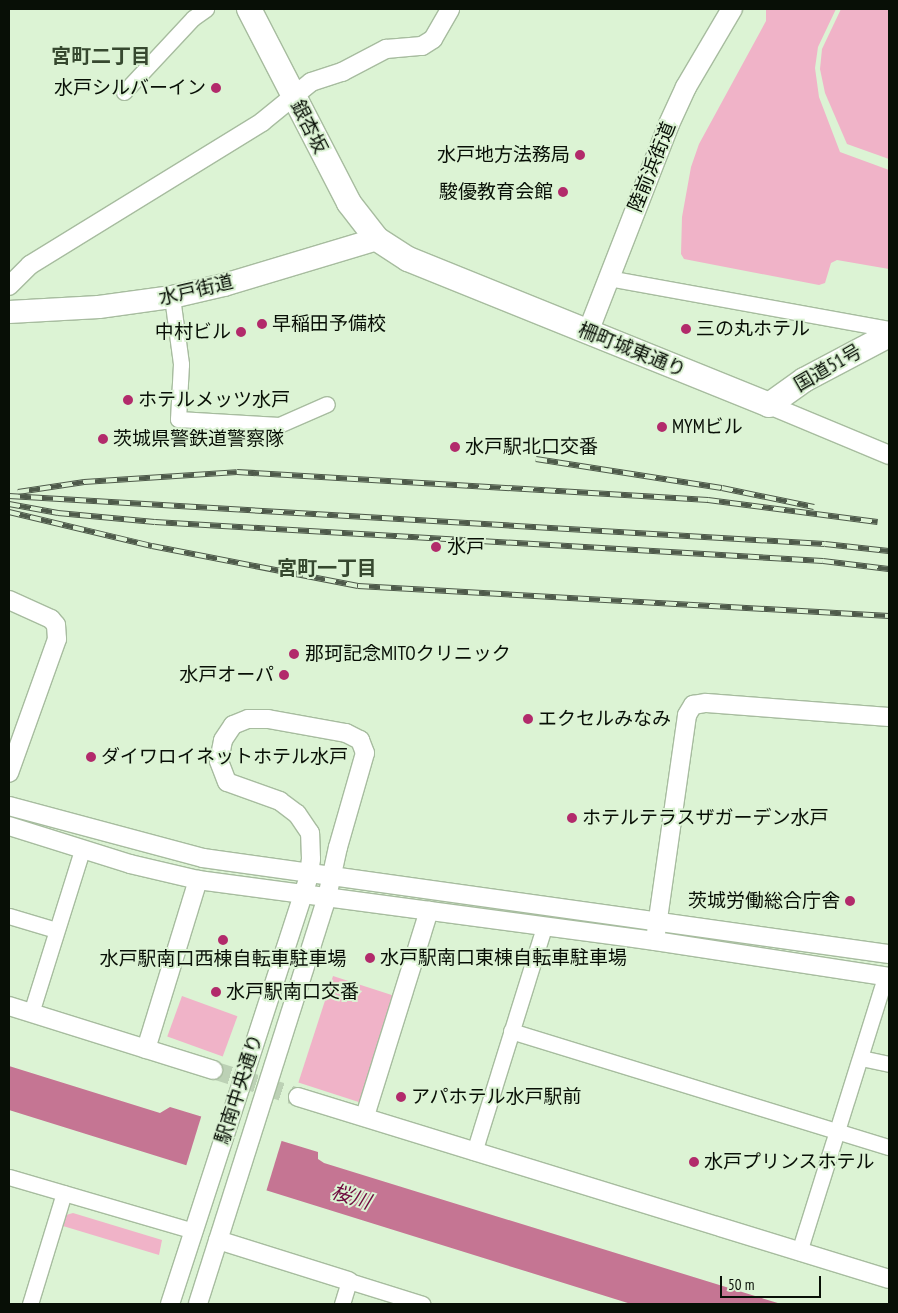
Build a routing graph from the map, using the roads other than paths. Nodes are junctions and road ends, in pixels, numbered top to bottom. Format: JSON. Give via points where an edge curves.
{"nodes":[{"id":1,"x":206,"y":9,"type":"edge"},
{"id":2,"x":249,"y":9,"type":"edge"},
{"id":3,"x":450,"y":9,"type":"edge"},
{"id":4,"x":732,"y":9,"type":"edge"},
{"id":5,"x":124,"y":92,"type":"dead end"},
{"id":6,"x":293,"y":96,"type":"junction"},
{"id":7,"x":377,"y":240,"type":"junction"},
{"id":8,"x":608,"y":278,"type":"junction"},
{"id":9,"x":9,"y":286,"type":"edge"},
{"id":10,"x":172,"y":297,"type":"junction"},
{"id":11,"x":9,"y":312,"type":"edge"},
{"id":12,"x":889,"y":329,"type":"edge"},
{"id":13,"x":588,"y":332,"type":"junction"},
{"id":14,"x":889,"y":335,"type":"edge"},
{"id":15,"x":327,"y":404,"type":"dead end"},
{"id":16,"x":768,"y":405,"type":"junction"},
{"id":17,"x":889,"y":455,"type":"edge"},
{"id":18,"x":9,"y":600,"type":"edge"},
{"id":19,"x":889,"y":717,"type":"edge"},
{"id":20,"x":9,"y":774,"type":"edge"},
{"id":21,"x":9,"y":806,"type":"edge"},
{"id":22,"x":9,"y":826,"type":"edge"},
{"id":23,"x":82,"y":850,"type":"junction"},
{"id":24,"x":309,"y":875,"type":"junction"},
{"id":25,"x":331,"y":877,"type":"junction"},
{"id":26,"x":198,"y":880,"type":"junction"},
{"id":27,"x":303,"y":895,"type":"junction"},
{"id":28,"x":327,"y":897,"type":"junction"},
{"id":29,"x":429,"y":911,"type":"junction"},
{"id":30,"x":9,"y":916,"type":"edge"},
{"id":31,"x":658,"y":922,"type":"junction"},
{"id":32,"x":544,"y":927,"type":"junction"},
{"id":33,"x":56,"y":930,"type":"junction"},
{"id":34,"x":655,"y":941,"type":"junction"},
{"id":35,"x":889,"y":954,"type":"edge"},
{"id":36,"x":887,"y":977,"type":"edge"},
{"id":37,"x":9,"y":1006,"type":"edge"},
{"id":38,"x":31,"y":1013,"type":"junction"},
{"id":39,"x":511,"y":1031,"type":"junction"},
{"id":40,"x":146,"y":1049,"type":"junction"},
{"id":41,"x":861,"y":1058,"type":"junction"},
{"id":42,"x":889,"y":1064,"type":"edge"},
{"id":43,"x":212,"y":1070,"type":"tunnel mouth"},
{"id":44,"x":298,"y":1097,"type":"tunnel mouth"},
{"id":45,"x":365,"y":1116,"type":"junction"},
{"id":46,"x":838,"y":1131,"type":"junction"},
{"id":47,"x":889,"y":1147,"type":"edge"},
{"id":48,"x":474,"y":1152,"type":"junction"},
{"id":49,"x":9,"y":1177,"type":"edge"},
{"id":50,"x":64,"y":1193,"type":"junction"},
{"id":51,"x":194,"y":1231,"type":"junction"},
{"id":52,"x":218,"y":1240,"type":"junction"},
{"id":53,"x":799,"y":1252,"type":"junction"},
{"id":54,"x":889,"y":1279,"type":"edge"},
{"id":55,"x":349,"y":1281,"type":"junction"},
{"id":56,"x":30,"y":1304,"type":"edge"},
{"id":57,"x":170,"y":1304,"type":"edge"},
{"id":58,"x":198,"y":1304,"type":"edge"},
{"id":59,"x":342,"y":1304,"type":"edge"},
{"id":60,"x":424,"y":1304,"type":"edge"}],
"edges":[{"from":1,"to":5,"type":"street","via":[[193,18]]},
{"from":2,"to":6,"type":"highway","name":"銀杏坂"},
{"from":3,"to":6,"type":"street","via":[[433,39],[386,49],[342,72],[319,78]]},
{"from":4,"to":8,"type":"main road","name":"陸前浜街道","via":[[672,117]]},
{"from":6,"to":7,"type":"highway","name":"銀杏坂","via":[[349,203]]},
{"from":6,"to":9,"type":"street","via":[[262,122],[30,265]]},
{"from":7,"to":10,"type":"main road","name":"水戸街道"},
{"from":7,"to":13,"type":"highway","name":"柵町城東通り","via":[[408,259]]},
{"from":8,"to":12,"type":"street"},
{"from":8,"to":13,"type":"main road","name":"陸前浜街道"},
{"from":10,"to":11,"type":"main road","name":"水戸街道","via":[[99,307]]},
{"from":10,"to":15,"type":"street","via":[[181,364],[178,419],[279,424]]},
{"from":13,"to":16,"type":"highway","name":"柵町城東通り"},
{"from":14,"to":16,"type":"highway","name":"国道51号","via":[[804,380]]},
{"from":16,"to":17,"type":"street","name":"柵町城東通り"},
{"from":18,"to":20,"type":"street","via":[[51,619],[56,625],[57,639]]},
{"from":19,"to":31,"type":"street","via":[[706,703],[693,705],[687,715]]},
{"from":21,"to":24,"type":"street","via":[[176,852]]},
{"from":22,"to":23,"type":"street"},
{"from":23,"to":26,"type":"street"},
{"from":23,"to":33,"type":"street"},
{"from":24,"to":25,"type":"street"},
{"from":24,"to":25,"type":"street","name":"駅南中央通り","via":[[311,842],[304,822],[280,801],[238,788],[222,775],[219,761],[222,740],[227,731],[241,720],[268,719],[346,733],[360,740],[365,753]]},
{"from":24,"to":27,"type":"street","name":"駅南中央通り"},
{"from":25,"to":28,"type":"street","name":"駅南中央通り"},
{"from":25,"to":31,"type":"street"},
{"from":26,"to":27,"type":"street"},
{"from":26,"to":40,"type":"street"},
{"from":27,"to":28,"type":"street"},
{"from":27,"to":51,"type":"street","name":"駅南中央通り"},
{"from":28,"to":29,"type":"street"},
{"from":28,"to":52,"type":"street","name":"駅南中央通り"},
{"from":29,"to":32,"type":"street"},
{"from":29,"to":45,"type":"street"},
{"from":30,"to":33,"type":"street"},
{"from":31,"to":34,"type":"street"},
{"from":31,"to":35,"type":"street"},
{"from":32,"to":34,"type":"street"},
{"from":32,"to":39,"type":"street"},
{"from":33,"to":38,"type":"street"},
{"from":34,"to":36,"type":"street"},
{"from":36,"to":41,"type":"street"},
{"from":37,"to":38,"type":"street"},
{"from":38,"to":40,"type":"street"},
{"from":39,"to":46,"type":"street"},
{"from":39,"to":48,"type":"street"},
{"from":40,"to":43,"type":"street"},
{"from":41,"to":42,"type":"street"},
{"from":41,"to":46,"type":"street"},
{"from":44,"to":45,"type":"street"},
{"from":45,"to":48,"type":"street"},
{"from":46,"to":47,"type":"street"},
{"from":46,"to":53,"type":"street"},
{"from":48,"to":53,"type":"street"},
{"from":49,"to":50,"type":"street"},
{"from":50,"to":51,"type":"street"},
{"from":50,"to":56,"type":"street"},
{"from":51,"to":57,"type":"street","name":"駅南中央通り"},
{"from":52,"to":55,"type":"street"},
{"from":52,"to":58,"type":"street","name":"駅南中央通り"},
{"from":53,"to":54,"type":"street"},
{"from":55,"to":59,"type":"street"},
{"from":55,"to":60,"type":"street"}]}
